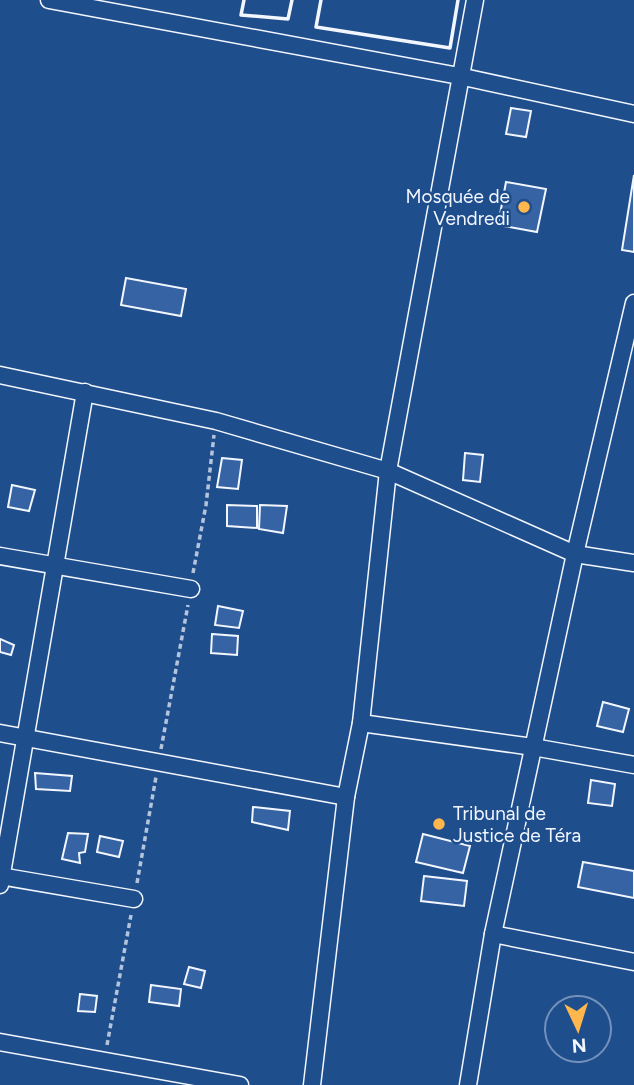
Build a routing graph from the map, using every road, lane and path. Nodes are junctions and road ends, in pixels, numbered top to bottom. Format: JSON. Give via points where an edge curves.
{"nodes":[{"id":1,"x":49,"y":0,"type":"edge"},
{"id":2,"x":475,"y":0,"type":"edge"},
{"id":3,"x":87,"y":3,"type":"edge"},
{"id":4,"x":459,"y":76,"type":"junction"},
{"id":5,"x":634,"y":114,"type":"edge"},
{"id":6,"x":634,"y":303,"type":"edge"},
{"id":7,"x":0,"y":375,"type":"edge"},
{"id":8,"x":85,"y":392,"type":"junction"},
{"id":9,"x":388,"y":471,"type":"junction"},
{"id":10,"x":575,"y":554,"type":"junction"},
{"id":11,"x":0,"y":556,"type":"edge"},
{"id":12,"x":634,"y":564,"type":"edge"},
{"id":13,"x":55,"y":566,"type":"junction"},
{"id":14,"x":191,"y":589,"type":"dead end"},
{"id":15,"x":361,"y":723,"type":"junction"},
{"id":16,"x":0,"y":733,"type":"edge"},
{"id":17,"x":25,"y":738,"type":"junction"},
{"id":18,"x":533,"y":747,"type":"junction"},
{"id":19,"x":634,"y":765,"type":"edge"},
{"id":20,"x":346,"y":797,"type":"junction"},
{"id":21,"x":1,"y":879,"type":"edge"},
{"id":22,"x":134,"y":899,"type":"dead end"},
{"id":23,"x":493,"y":934,"type":"junction"},
{"id":24,"x":634,"y":962,"type":"edge"},
{"id":25,"x":0,"y":1042,"type":"edge"},
{"id":26,"x":240,"y":1085,"type":"edge"},
{"id":27,"x":312,"y":1085,"type":"edge"},
{"id":28,"x":468,"y":1085,"type":"edge"}],
"edges":[{"from":1,"to":3,"type":"street"},
{"from":2,"to":4,"type":"street"},
{"from":3,"to":4,"type":"street"},
{"from":4,"to":5,"type":"street"},
{"from":4,"to":9,"type":"street"},
{"from":6,"to":10,"type":"street"},
{"from":7,"to":8,"type":"street"},
{"from":8,"to":9,"type":"street","via":[[216,421]]},
{"from":8,"to":13,"type":"street"},
{"from":9,"to":10,"type":"street"},
{"from":9,"to":15,"type":"street"},
{"from":10,"to":12,"type":"street"},
{"from":10,"to":18,"type":"street"},
{"from":11,"to":13,"type":"street"},
{"from":13,"to":14,"type":"street"},
{"from":13,"to":17,"type":"street"},
{"from":15,"to":18,"type":"street"},
{"from":15,"to":20,"type":"street"},
{"from":16,"to":17,"type":"street"},
{"from":17,"to":20,"type":"street"},
{"from":17,"to":21,"type":"street"},
{"from":18,"to":19,"type":"street"},
{"from":18,"to":23,"type":"street"},
{"from":20,"to":27,"type":"street"},
{"from":21,"to":22,"type":"street"},
{"from":23,"to":24,"type":"street"},
{"from":23,"to":28,"type":"street"},
{"from":25,"to":26,"type":"street"}]}
